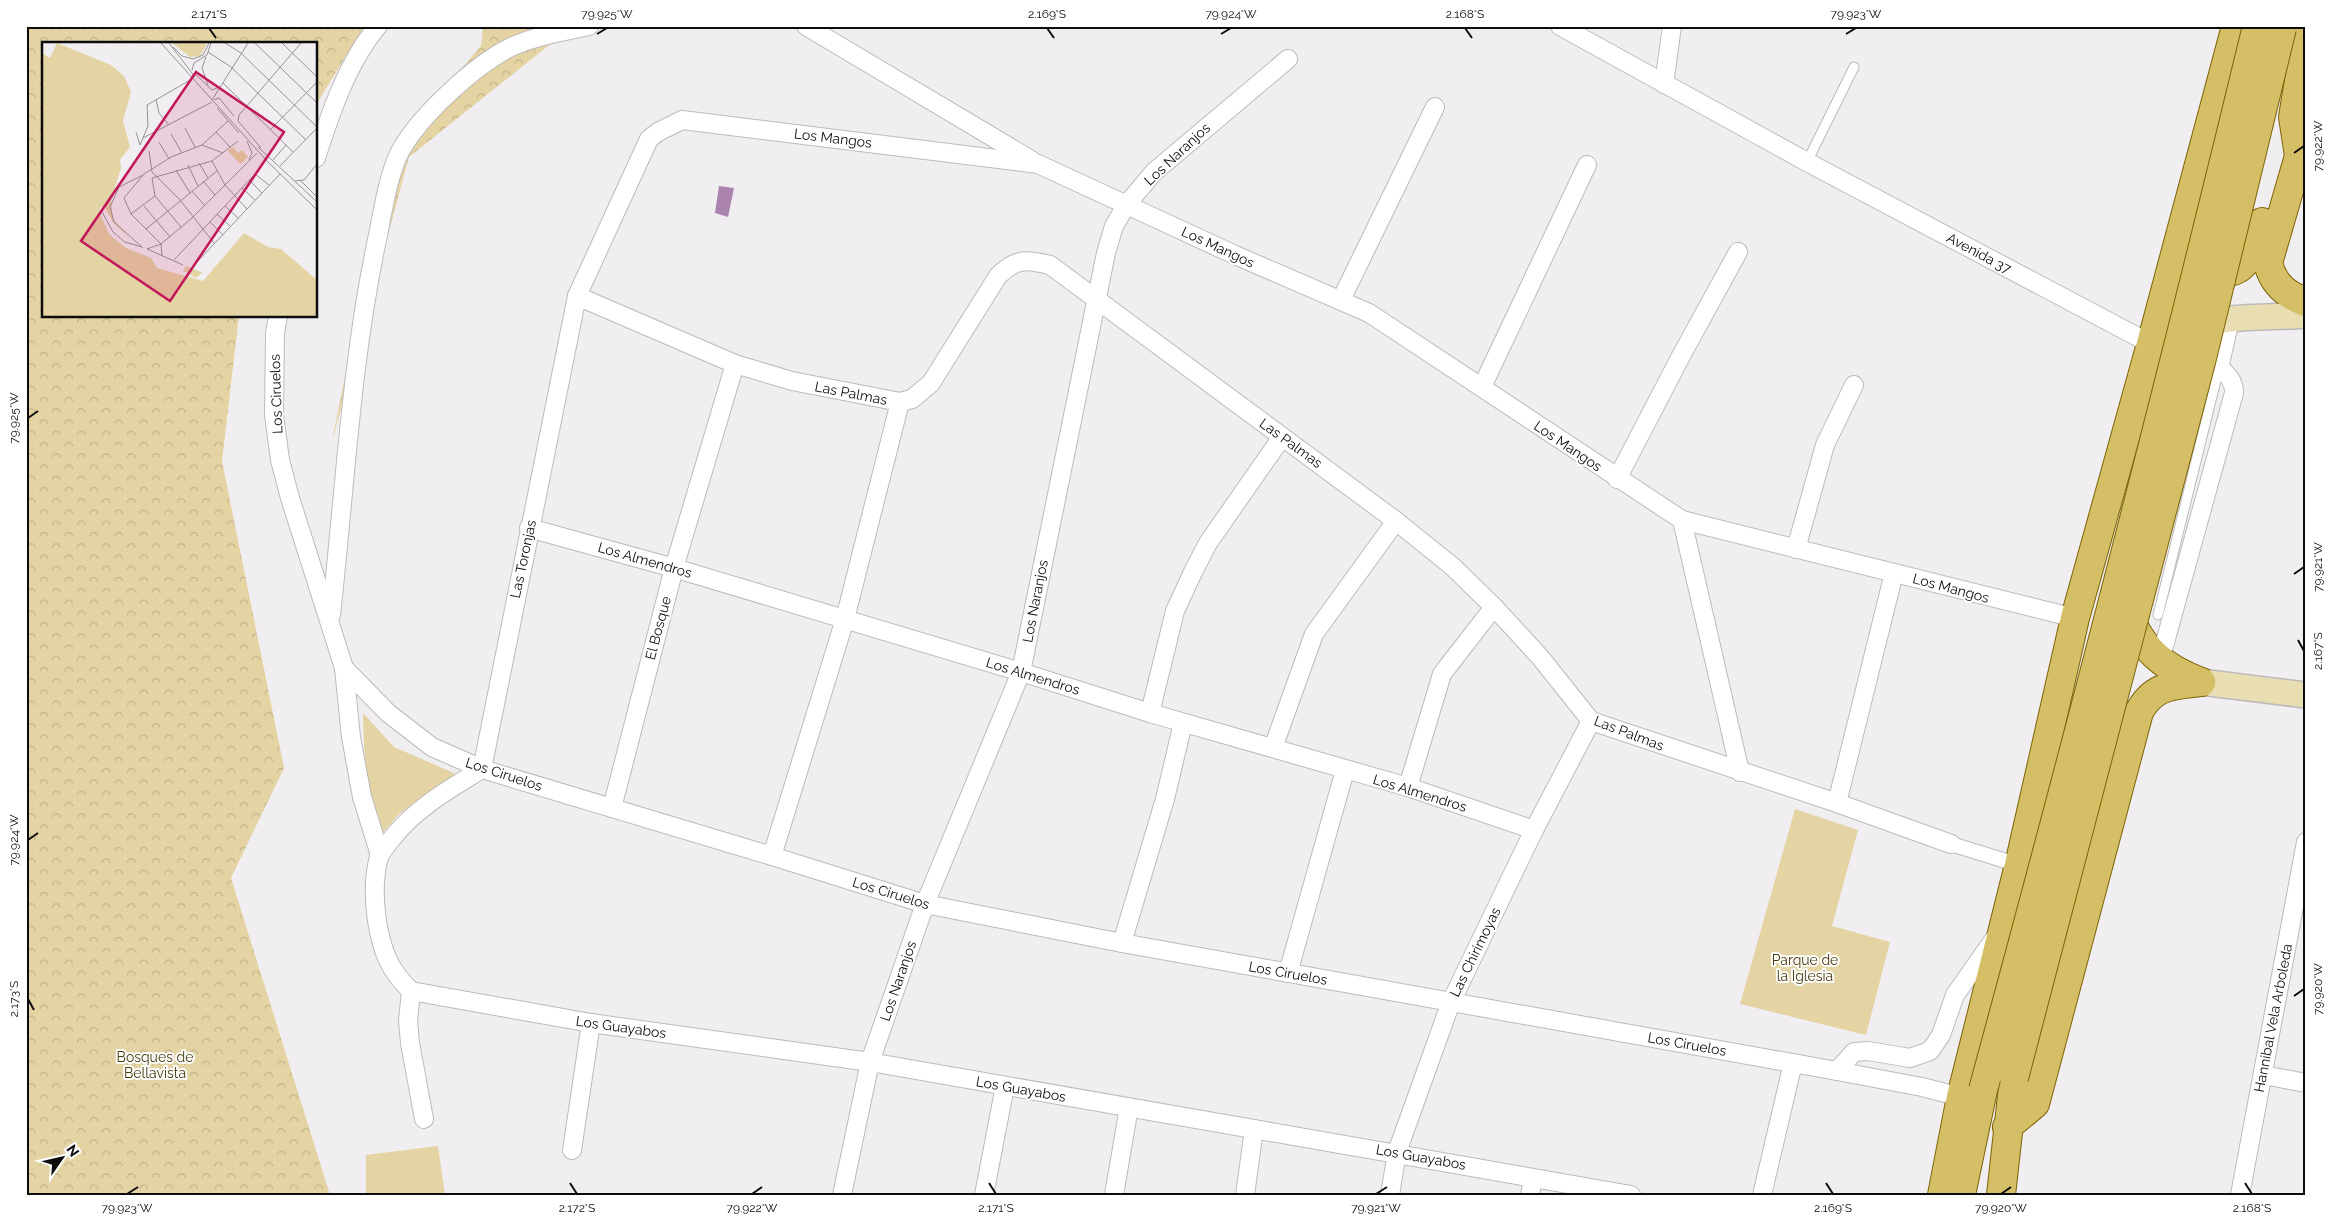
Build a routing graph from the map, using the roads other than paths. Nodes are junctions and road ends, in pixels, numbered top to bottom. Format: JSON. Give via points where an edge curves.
{"nodes":[{"id":1,"x":378,"y":26,"type":"edge"},
{"id":2,"x":589,"y":26,"type":"edge"},
{"id":3,"x":806,"y":26,"type":"edge"},
{"id":4,"x":1560,"y":26,"type":"edge"},
{"id":5,"x":1672,"y":26,"type":"edge"},
{"id":6,"x":2236,"y":26,"type":"edge"},
{"id":7,"x":2282,"y":30,"type":"edge"},
{"id":8,"x":1288,"y":59,"type":"dead end"},
{"id":9,"x":1854,"y":67,"type":"dead end"},
{"id":10,"x":1664,"y":84,"type":"junction"},
{"id":11,"x":1435,"y":107,"type":"dead end"},
{"id":12,"x":2293,"y":117,"type":"junction"},
{"id":13,"x":698,"y":122,"type":"joint"},
{"id":14,"x":318,"y":152,"type":"edge"},
{"id":15,"x":1806,"y":162,"type":"junction"},
{"id":16,"x":1038,"y":164,"type":"junction"},
{"id":17,"x":1587,"y":165,"type":"dead end"},
{"id":18,"x":2306,"y":176,"type":"edge"},
{"id":19,"x":1127,"y":204,"type":"junction"},
{"id":20,"x":2282,"y":212,"type":"junction"},
{"id":21,"x":2180,"y":236,"type":"junction"},
{"id":22,"x":1738,"y":252,"type":"dead end"},
{"id":23,"x":577,"y":296,"type":"junction"},
{"id":24,"x":1341,"y":300,"type":"junction"},
{"id":25,"x":1096,"y":301,"type":"junction"},
{"id":26,"x":2306,"y":302,"type":"edge"},
{"id":27,"x":2306,"y":315,"type":"edge"},
{"id":28,"x":278,"y":318,"type":"edge"},
{"id":29,"x":2230,"y":320,"type":"junction"},
{"id":30,"x":2202,"y":323,"type":"junction"},
{"id":31,"x":2151,"y":344,"type":"junction"},
{"id":32,"x":2188,"y":349,"type":"junction"},
{"id":33,"x":734,"y":364,"type":"junction"},
{"id":34,"x":2219,"y":368,"type":"junction"},
{"id":35,"x":1854,"y":385,"type":"dead end"},
{"id":36,"x":1482,"y":387,"type":"junction"},
{"id":37,"x":900,"y":402,"type":"junction"},
{"id":38,"x":1282,"y":437,"type":"junction"},
{"id":39,"x":1617,"y":479,"type":"junction"},
{"id":40,"x":2108,"y":502,"type":"junction"},
{"id":41,"x":1396,"y":520,"type":"junction"},
{"id":42,"x":1682,"y":520,"type":"junction"},
{"id":43,"x":529,"y":528,"type":"junction"},
{"id":44,"x":1796,"y":548,"type":"junction"},
{"id":45,"x":674,"y":568,"type":"junction"},
{"id":46,"x":1894,"y":573,"type":"junction"},
{"id":47,"x":1494,"y":607,"type":"junction"},
{"id":48,"x":2158,"y":615,"type":"dead end"},
{"id":49,"x":2129,"y":617,"type":"junction"},
{"id":50,"x":2075,"y":618,"type":"junction"},
{"id":51,"x":844,"y":619,"type":"junction"},
{"id":52,"x":330,"y":621,"type":"junction"},
{"id":53,"x":2164,"y":646,"type":"dead end"},
{"id":54,"x":344,"y":668,"type":"junction"},
{"id":55,"x":1021,"y":672,"type":"junction"},
{"id":56,"x":2202,"y":682,"type":"junction"},
{"id":57,"x":2306,"y":695,"type":"edge"},
{"id":58,"x":1150,"y":713,"type":"junction"},
{"id":59,"x":1591,"y":721,"type":"junction"},
{"id":60,"x":1183,"y":722,"type":"junction"},
{"id":61,"x":2048,"y":729,"type":"junction"},
{"id":62,"x":2131,"y":741,"type":"junction"},
{"id":63,"x":1273,"y":748,"type":"junction"},
{"id":64,"x":482,"y":769,"type":"junction"},
{"id":65,"x":1345,"y":770,"type":"junction"},
{"id":66,"x":1740,"y":772,"type":"junction"},
{"id":67,"x":1408,"y":787,"type":"junction"},
{"id":68,"x":1837,"y":803,"type":"junction"},
{"id":69,"x":612,"y":808,"type":"junction"},
{"id":70,"x":1534,"y":830,"type":"junction"},
{"id":71,"x":2306,"y":842,"type":"edge"},
{"id":72,"x":1951,"y":844,"type":"joint"},
{"id":73,"x":380,"y":855,"type":"junction"},
{"id":74,"x":772,"y":856,"type":"junction"},
{"id":75,"x":2018,"y":865,"type":"junction"},
{"id":76,"x":925,"y":904,"type":"junction"},
{"id":77,"x":2002,"y":927,"type":"junction"},
{"id":78,"x":1122,"y":943,"type":"junction"},
{"id":79,"x":1288,"y":973,"type":"junction"},
{"id":80,"x":411,"y":991,"type":"junction"},
{"id":81,"x":1451,"y":1002,"type":"junction"},
{"id":82,"x":591,"y":1023,"type":"junction"},
{"id":83,"x":870,"y":1062,"type":"junction"},
{"id":84,"x":1793,"y":1063,"type":"junction"},
{"id":85,"x":1837,"y":1071,"type":"junction"},
{"id":86,"x":2262,"y":1075,"type":"junction"},
{"id":87,"x":2306,"y":1083,"type":"edge"},
{"id":88,"x":1005,"y":1086,"type":"junction"},
{"id":89,"x":1972,"y":1094,"type":"junction"},
{"id":90,"x":1129,"y":1107,"type":"junction"},
{"id":91,"x":424,"y":1119,"type":"dead end"},
{"id":92,"x":2007,"y":1127,"type":"junction"},
{"id":93,"x":1254,"y":1129,"type":"junction"},
{"id":94,"x":572,"y":1150,"type":"dead end"},
{"id":95,"x":1397,"y":1152,"type":"junction"},
{"id":96,"x":1532,"y":1186,"type":"edge"},
{"id":97,"x":1968,"y":1186,"type":"edge"},
{"id":98,"x":842,"y":1195,"type":"edge"},
{"id":99,"x":984,"y":1195,"type":"edge"},
{"id":100,"x":1114,"y":1195,"type":"edge"},
{"id":101,"x":1245,"y":1195,"type":"edge"},
{"id":102,"x":1390,"y":1195,"type":"edge"},
{"id":103,"x":1631,"y":1195,"type":"edge"},
{"id":104,"x":1762,"y":1195,"type":"edge"},
{"id":105,"x":1942,"y":1195,"type":"edge"},
{"id":106,"x":2001,"y":1195,"type":"edge"},
{"id":107,"x":2240,"y":1195,"type":"edge"}],
"edges":[{"from":1,"to":14,"type":"street","via":[[365,41],[329,117]]},
{"from":2,"to":52,"type":"street","via":[[509,48],[466,78],[426,115],[401,149],[388,189],[368,278]]},
{"from":3,"to":16,"type":"street"},
{"from":4,"to":10,"type":"street","name":"Avenida 37"},
{"from":5,"to":10,"type":"street"},
{"from":6,"to":21,"type":"main road"},
{"from":7,"to":12,"type":"main road"},
{"from":7,"to":89,"type":"main road","bridge":true,"via":[[2182,335],[2063,798]]},
{"from":7,"to":92,"type":"main road","bridge":true,"via":[[2202,358],[2014,1078]]},
{"from":8,"to":19,"type":"street","name":"Los Naranjos","via":[[1179,149]]},
{"from":9,"to":15,"type":"lane"},
{"from":10,"to":15,"type":"street","name":"Avenida 37"},
{"from":11,"to":24,"type":"street"},
{"from":12,"to":20,"type":"main road","via":[[2299,156]]},
{"from":12,"to":21,"type":"main road","via":[[2251,255],[2242,267],[2221,272],[2194,262],[2186,254]]},
{"from":13,"to":16,"type":"street","name":"Los Mangos"},
{"from":13,"to":23,"type":"street","name":"Las Toronjas","via":[[682,120],[650,139]]},
{"from":15,"to":31,"type":"street","name":"Avenida 37"},
{"from":16,"to":19,"type":"street","name":"Los Mangos"},
{"from":17,"to":36,"type":"street"},
{"from":18,"to":20,"type":"street"},
{"from":19,"to":24,"type":"street","name":"Los Mangos"},
{"from":19,"to":25,"type":"street","name":"Los Naranjos","via":[[1114,226]]},
{"from":20,"to":26,"type":"main road","via":[[2268,263],[2278,286],[2292,297]]},
{"from":21,"to":31,"type":"main road"},
{"from":22,"to":39,"type":"street"},
{"from":23,"to":33,"type":"street","name":"Las Palmas"},
{"from":23,"to":43,"type":"street","name":"Las Toronjas"},
{"from":24,"to":36,"type":"street","name":"Los Mangos","via":[[1369,313]]},
{"from":25,"to":37,"type":"street","name":"Las Palmas","via":[[1050,265],[1033,261],[1007,267],[998,276],[931,383],[912,398]]},
{"from":25,"to":38,"type":"street","name":"Las Palmas"},
{"from":25,"to":55,"type":"street","name":"Los Naranjos"},
{"from":27,"to":29,"type":"main road"},
{"from":28,"to":52,"type":"street","name":"Los Ciruelos","via":[[274,415],[280,460]]},
{"from":29,"to":30,"type":"main road"},
{"from":29,"to":34,"type":"street"},
{"from":30,"to":31,"type":"main road"},
{"from":30,"to":32,"type":"main road"},
{"from":31,"to":40,"type":"main road"},
{"from":32,"to":34,"type":"street"},
{"from":32,"to":49,"type":"main road","via":[[2131,583]]},
{"from":33,"to":37,"type":"street","name":"Las Palmas","via":[[792,381]]},
{"from":33,"to":45,"type":"street","name":"El Bosque"},
{"from":34,"to":48,"type":"lane"},
{"from":34,"to":53,"type":"street","via":[[2231,378],[2234,393]]},
{"from":35,"to":44,"type":"street","via":[[1825,445]]},
{"from":36,"to":39,"type":"street","name":"Los Mangos"},
{"from":37,"to":51,"type":"street"},
{"from":38,"to":41,"type":"street","name":"Las Palmas"},
{"from":38,"to":58,"type":"street","via":[[1208,543],[1193,572],[1175,611]]},
{"from":39,"to":42,"type":"street","name":"Los Mangos"},
{"from":40,"to":49,"type":"main road","via":[[2117,575]]},
{"from":40,"to":50,"type":"main road"},
{"from":41,"to":47,"type":"street","name":"Las Palmas","via":[[1453,567]]},
{"from":41,"to":63,"type":"street","via":[[1314,634]]},
{"from":42,"to":44,"type":"street","name":"Los Mangos"},
{"from":42,"to":66,"type":"street"},
{"from":43,"to":45,"type":"street","name":"Los Almendros"},
{"from":43,"to":64,"type":"street","name":"Las Toronjas"},
{"from":44,"to":46,"type":"street","name":"Los Mangos"},
{"from":45,"to":51,"type":"street","name":"Los Almendros"},
{"from":45,"to":69,"type":"street","name":"El Bosque"},
{"from":46,"to":50,"type":"street","name":"Los Mangos"},
{"from":46,"to":68,"type":"street"},
{"from":47,"to":59,"type":"street","name":"Las Palmas","via":[[1540,657]]},
{"from":47,"to":67,"type":"street","via":[[1442,674]]},
{"from":49,"to":56,"type":"main road","via":[[2154,655],[2167,666]]},
{"from":50,"to":61,"type":"main road"},
{"from":51,"to":55,"type":"street","name":"Los Almendros"},
{"from":51,"to":74,"type":"street"},
{"from":52,"to":54,"type":"street","name":"Los Ciruelos"},
{"from":54,"to":64,"type":"street","name":"Los Ciruelos","via":[[388,713],[432,747]]},
{"from":54,"to":73,"type":"street","via":[[351,737],[362,796]]},
{"from":55,"to":58,"type":"street","name":"Los Almendros"},
{"from":55,"to":76,"type":"street","name":"Los Naranjos"},
{"from":56,"to":57,"type":"main road"},
{"from":56,"to":62,"type":"main road","via":[[2158,690],[2146,698]]},
{"from":58,"to":60,"type":"street","name":"Los Almendros"},
{"from":59,"to":66,"type":"street","name":"Las Palmas"},
{"from":59,"to":70,"type":"street","name":"Las Chirimoyas"},
{"from":60,"to":63,"type":"street","name":"Los Almendros"},
{"from":60,"to":78,"type":"street","via":[[1165,799]]},
{"from":61,"to":62,"type":"main road","via":[[2068,708],[2093,704],[2115,715]]},
{"from":61,"to":75,"type":"main road"},
{"from":62,"to":92,"type":"main road","via":[[2035,1104]]},
{"from":63,"to":65,"type":"street","name":"Los Almendros"},
{"from":64,"to":69,"type":"street","name":"Los Ciruelos"},
{"from":64,"to":73,"type":"street","via":[[422,808],[402,826]]},
{"from":65,"to":67,"type":"street","name":"Los Almendros"},
{"from":65,"to":79,"type":"street"},
{"from":66,"to":68,"type":"street","name":"Las Palmas"},
{"from":67,"to":70,"type":"street","name":"Los Almendros"},
{"from":68,"to":72,"type":"street","name":"Las Palmas"},
{"from":69,"to":74,"type":"street","name":"Los Ciruelos"},
{"from":70,"to":81,"type":"street","name":"Las Chirimoyas"},
{"from":71,"to":86,"type":"street","name":"Hannibal Vela Arboleda"},
{"from":72,"to":75,"type":"street","name":"Las Palmas"},
{"from":73,"to":80,"type":"street","via":[[373,896],[379,934],[396,976]]},
{"from":74,"to":76,"type":"street","name":"Los Ciruelos"},
{"from":75,"to":77,"type":"main road"},
{"from":76,"to":78,"type":"street","name":"Los Ciruelos"},
{"from":76,"to":83,"type":"street","name":"Los Naranjos"},
{"from":77,"to":85,"type":"street","via":[[1958,990],[1941,1035],[1930,1051],[1910,1058],[1854,1052]]},
{"from":77,"to":89,"type":"main road"},
{"from":78,"to":79,"type":"street","name":"Los Ciruelos"},
{"from":79,"to":81,"type":"street","name":"Los Ciruelos"},
{"from":80,"to":82,"type":"street","name":"Los Guayabos"},
{"from":80,"to":91,"type":"street","via":[[410,1043]]},
{"from":81,"to":84,"type":"street","name":"Los Ciruelos"},
{"from":81,"to":95,"type":"street","name":"Las Chirimoyas"},
{"from":82,"to":83,"type":"street","name":"Los Guayabos"},
{"from":82,"to":94,"type":"street"},
{"from":83,"to":88,"type":"street","name":"Los Guayabos"},
{"from":83,"to":98,"type":"street","name":"Los Naranjos"},
{"from":84,"to":85,"type":"street","name":"Los Ciruelos"},
{"from":84,"to":104,"type":"street"},
{"from":85,"to":89,"type":"street","name":"Los Ciruelos"},
{"from":86,"to":87,"type":"street"},
{"from":86,"to":107,"type":"street","name":"Hannibal Vela Arboleda"},
{"from":88,"to":90,"type":"street","name":"Los Guayabos"},
{"from":88,"to":99,"type":"street"},
{"from":89,"to":97,"type":"main road","via":[[1976,1122]]},
{"from":89,"to":105,"type":"main road"},
{"from":90,"to":93,"type":"street","name":"Los Guayabos"},
{"from":90,"to":100,"type":"street"},
{"from":92,"to":106,"type":"main road"},
{"from":93,"to":95,"type":"street","name":"Los Guayabos"},
{"from":93,"to":101,"type":"street"},
{"from":95,"to":96,"type":"street","name":"Los Guayabos"},
{"from":95,"to":102,"type":"street","name":"Las Chirimoyas"},
{"from":96,"to":103,"type":"street","name":"Los Guayabos"}]}
